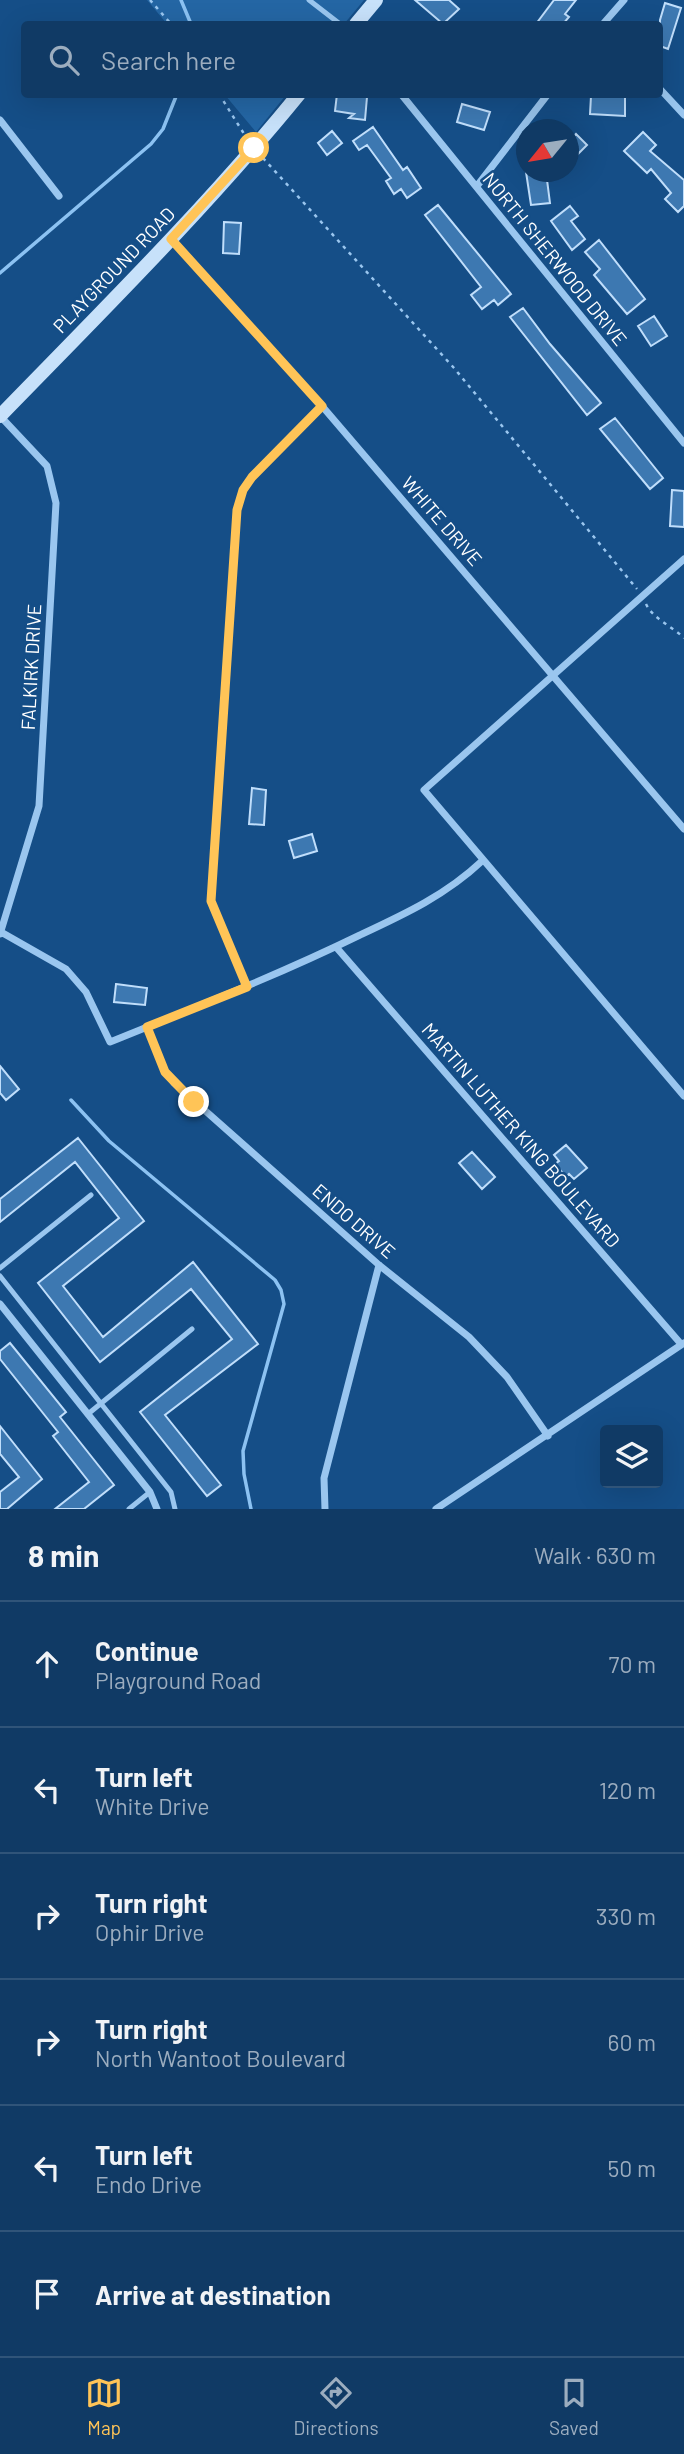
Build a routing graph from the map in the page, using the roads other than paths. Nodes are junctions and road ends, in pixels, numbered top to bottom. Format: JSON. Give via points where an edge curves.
{"nodes":[{"id":1,"x":309,"y":0,"type":"edge"},
{"id":2,"x":376,"y":0,"type":"edge"},
{"id":3,"x":624,"y":0,"type":"edge"},
{"id":4,"x":317,"y":3,"type":"edge"},
{"id":5,"x":337,"y":21,"type":"edge"},
{"id":6,"x":358,"y":21,"type":"edge"},
{"id":7,"x":606,"y":21,"type":"edge"},
{"id":8,"x":663,"y":92,"type":"edge"},
{"id":9,"x":296,"y":98,"type":"edge"},
{"id":10,"x":404,"y":98,"type":"edge"},
{"id":11,"x":545,"y":98,"type":"edge"},
{"id":12,"x":684,"y":115,"type":"edge"},
{"id":13,"x":0,"y":120,"type":"edge"},
{"id":14,"x":477,"y":186,"type":"junction"},
{"id":15,"x":59,"y":196,"type":"dead end"},
{"id":16,"x":171,"y":239,"type":"junction"},
{"id":17,"x":322,"y":406,"type":"junction"},
{"id":18,"x":0,"y":416,"type":"edge"},
{"id":19,"x":684,"y":443,"type":"edge"},
{"id":20,"x":684,"y":559,"type":"edge"},
{"id":21,"x":555,"y":676,"type":"junction"},
{"id":22,"x":684,"y":830,"type":"edge"},
{"id":23,"x":482,"y":861,"type":"junction"},
{"id":24,"x":0,"y":933,"type":"edge"},
{"id":25,"x":336,"y":947,"type":"junction"},
{"id":26,"x":247,"y":987,"type":"junction"},
{"id":27,"x":147,"y":1027,"type":"junction"},
{"id":28,"x":684,"y":1096,"type":"edge"},
{"id":29,"x":91,"y":1195,"type":"dead end"},
{"id":30,"x":379,"y":1265,"type":"junction"},
{"id":31,"x":0,"y":1268,"type":"edge"},
{"id":32,"x":0,"y":1276,"type":"edge"},
{"id":33,"x":0,"y":1304,"type":"edge"},
{"id":34,"x":192,"y":1329,"type":"dead end"},
{"id":35,"x":683,"y":1343,"type":"edge"},
{"id":36,"x":101,"y":1403,"type":"junction"},
{"id":37,"x":88,"y":1414,"type":"junction"},
{"id":38,"x":548,"y":1436,"type":"junction"},
{"id":39,"x":150,"y":1492,"type":"junction"},
{"id":40,"x":129,"y":1509,"type":"edge"},
{"id":41,"x":157,"y":1509,"type":"edge"},
{"id":42,"x":175,"y":1509,"type":"edge"},
{"id":43,"x":325,"y":1509,"type":"edge"},
{"id":44,"x":436,"y":1509,"type":"edge"}],
"edges":[{"from":1,"to":4,"type":"lane"},
{"from":2,"to":6,"type":"main road"},
{"from":3,"to":7,"type":"street"},
{"from":4,"to":5,"type":"lane"},
{"from":8,"to":12,"type":"street"},
{"from":9,"to":16,"type":"main road","name":"PLAYGROUND ROAD"},
{"from":10,"to":14,"type":"street","name":"NORTH SHERWOOD DRIVE"},
{"from":11,"to":14,"type":"street"},
{"from":13,"to":15,"type":"street"},
{"from":14,"to":19,"type":"street","name":"NORTH SHERWOOD DRIVE"},
{"from":16,"to":17,"type":"street","name":"WHITE DRIVE"},
{"from":16,"to":18,"type":"main road","name":"PLAYGROUND ROAD"},
{"from":17,"to":21,"type":"street","name":"WHITE DRIVE"},
{"from":17,"to":26,"type":"street","via":[[252,477],[237,510],[211,901]]},
{"from":18,"to":24,"type":"street","name":"FALKIRK DRIVE","via":[[47,466],[56,503],[39,806]]},
{"from":20,"to":21,"type":"street"},
{"from":21,"to":22,"type":"street","name":"WHITE DRIVE"},
{"from":21,"to":23,"type":"street","via":[[424,790]]},
{"from":23,"to":25,"type":"street","via":[[458,884],[430,901]]},
{"from":23,"to":28,"type":"street"},
{"from":24,"to":27,"type":"street","via":[[66,970],[86,992],[110,1042]]},
{"from":25,"to":26,"type":"street"},
{"from":25,"to":35,"type":"street","name":"MARTIN LUTHER KING BOULEVARD"},
{"from":26,"to":27,"type":"street"},
{"from":27,"to":30,"type":"street","name":"ENDO DRIVE","via":[[174,1083]]},
{"from":29,"to":31,"type":"lane"},
{"from":30,"to":38,"type":"street","name":"ENDO DRIVE","via":[[489,1356]]},
{"from":30,"to":43,"type":"street","via":[[324,1478]]},
{"from":32,"to":36,"type":"lane"},
{"from":33,"to":37,"type":"street"},
{"from":34,"to":36,"type":"lane"},
{"from":35,"to":38,"type":"street"},
{"from":36,"to":37,"type":"lane"},
{"from":36,"to":42,"type":"lane","via":[[171,1492]]},
{"from":37,"to":39,"type":"street"},
{"from":38,"to":44,"type":"street"},
{"from":39,"to":40,"type":"lane"},
{"from":39,"to":41,"type":"street"}]}
